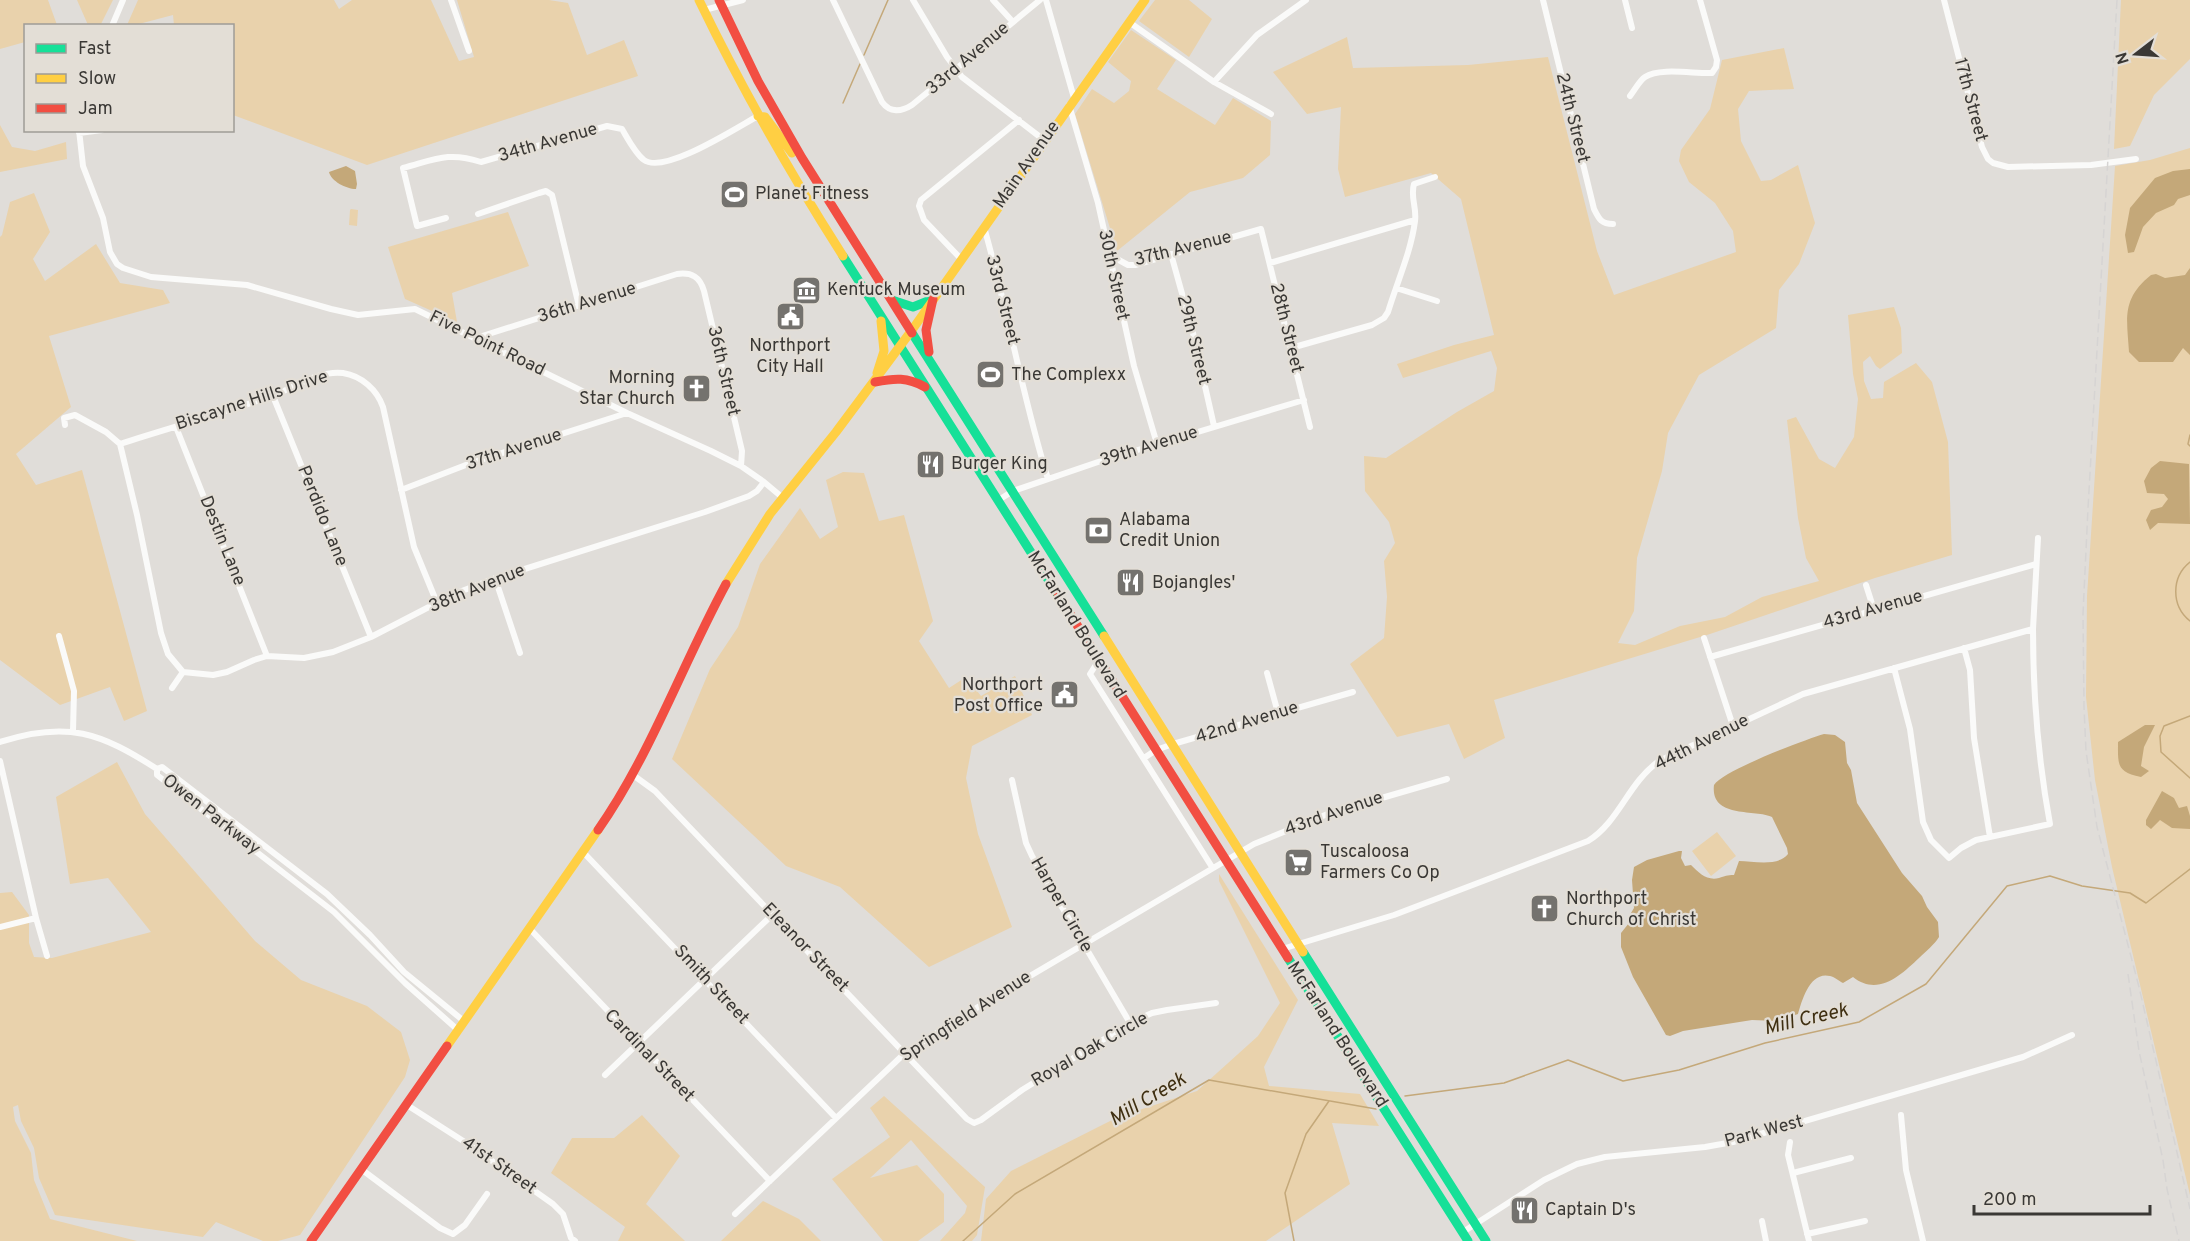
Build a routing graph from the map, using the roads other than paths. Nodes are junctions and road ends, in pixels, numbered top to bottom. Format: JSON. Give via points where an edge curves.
{"nodes":[{"id":1,"x":123,"y":0,"type":"edge"},
{"id":2,"x":452,"y":0,"type":"edge"},
{"id":3,"x":699,"y":0,"type":"edge"},
{"id":4,"x":743,"y":0,"type":"edge"},
{"id":5,"x":833,"y":0,"type":"edge"},
{"id":6,"x":913,"y":0,"type":"edge"},
{"id":7,"x":993,"y":0,"type":"edge"},
{"id":8,"x":1040,"y":0,"type":"edge"},
{"id":9,"x":1046,"y":0,"type":"edge"},
{"id":10,"x":1145,"y":0,"type":"edge"},
{"id":11,"x":1306,"y":0,"type":"edge"},
{"id":12,"x":1543,"y":0,"type":"edge"},
{"id":13,"x":1625,"y":0,"type":"edge"},
{"id":14,"x":1700,"y":0,"type":"edge"},
{"id":15,"x":1944,"y":0,"type":"edge"},
{"id":16,"x":720,"y":3,"type":"edge"},
{"id":17,"x":704,"y":10,"type":"junction"},
{"id":18,"x":1013,"y":22,"type":"junction"},
{"id":19,"x":1129,"y":22,"type":"junction"},
{"id":20,"x":113,"y":24,"type":"edge"},
{"id":21,"x":1632,"y":28,"type":"dead end"},
{"id":22,"x":469,"y":51,"type":"dead end"},
{"id":23,"x":956,"y":70,"type":"junction"},
{"id":24,"x":1214,"y":82,"type":"junction"},
{"id":25,"x":1630,"y":96,"type":"dead end"},
{"id":26,"x":1072,"y":102,"type":"junction"},
{"id":27,"x":1271,"y":114,"type":"dead end"},
{"id":28,"x":758,"y":116,"type":"junction"},
{"id":29,"x":1019,"y":120,"type":"junction"},
{"id":30,"x":79,"y":132,"type":"edge"},
{"id":31,"x":98,"y":132,"type":"edge"},
{"id":32,"x":1044,"y":140,"type":"junction"},
{"id":33,"x":802,"y":158,"type":"junction"},
{"id":34,"x":2136,"y":159,"type":"dead end"},
{"id":35,"x":1435,"y":177,"type":"dead end"},
{"id":36,"x":478,"y":214,"type":"dead end"},
{"id":37,"x":446,"y":218,"type":"dead end"},
{"id":38,"x":1415,"y":220,"type":"junction"},
{"id":39,"x":1613,"y":224,"type":"dead end"},
{"id":40,"x":984,"y":227,"type":"junction"},
{"id":41,"x":1261,"y":229,"type":"joint"},
{"id":42,"x":1108,"y":254,"type":"junction"},
{"id":43,"x":1171,"y":254,"type":"junction"},
{"id":44,"x":962,"y":260,"type":"junction"},
{"id":45,"x":1270,"y":263,"type":"junction"},
{"id":46,"x":698,"y":278,"type":"joint"},
{"id":47,"x":1396,"y":288,"type":"junction"},
{"id":48,"x":891,"y":299,"type":"junction"},
{"id":49,"x":933,"y":299,"type":"junction"},
{"id":50,"x":1437,"y":301,"type":"dead end"},
{"id":51,"x":579,"y":306,"type":"junction"},
{"id":52,"x":880,"y":315,"type":"junction"},
{"id":53,"x":912,"y":330,"type":"junction"},
{"id":54,"x":476,"y":339,"type":"junction"},
{"id":55,"x":900,"y":346,"type":"junction"},
{"id":56,"x":1291,"y":348,"type":"junction"},
{"id":57,"x":931,"y":361,"type":"junction"},
{"id":58,"x":874,"y":382,"type":"junction"},
{"id":59,"x":927,"y":389,"type":"junction"},
{"id":60,"x":273,"y":396,"type":"junction"},
{"id":61,"x":1304,"y":400,"type":"junction"},
{"id":62,"x":627,"y":413,"type":"junction"},
{"id":63,"x":64,"y":425,"type":"dead end"},
{"id":64,"x":1214,"y":426,"type":"junction"},
{"id":65,"x":176,"y":427,"type":"junction"},
{"id":66,"x":1310,"y":427,"type":"dead end"},
{"id":67,"x":120,"y":444,"type":"junction"},
{"id":68,"x":1157,"y":444,"type":"junction"},
{"id":69,"x":741,"y":466,"type":"junction"},
{"id":70,"x":1048,"y":479,"type":"junction"},
{"id":71,"x":764,"y":482,"type":"junction"},
{"id":72,"x":401,"y":489,"type":"junction"},
{"id":73,"x":1013,"y":491,"type":"junction"},
{"id":74,"x":783,"y":498,"type":"junction"},
{"id":75,"x":997,"y":501,"type":"junction"},
{"id":76,"x":2038,"y":538,"type":"dead end"},
{"id":77,"x":2036,"y":564,"type":"junction"},
{"id":78,"x":495,"y":578,"type":"junction"},
{"id":79,"x":1866,"y":585,"type":"dead end"},
{"id":80,"x":437,"y":603,"type":"junction"},
{"id":81,"x":1874,"y":610,"type":"junction"},
{"id":82,"x":2033,"y":629,"type":"junction"},
{"id":83,"x":59,"y":636,"type":"dead end"},
{"id":84,"x":371,"y":637,"type":"junction"},
{"id":85,"x":1704,"y":638,"type":"dead end"},
{"id":86,"x":1964,"y":648,"type":"junction"},
{"id":87,"x":520,"y":653,"type":"dead end"},
{"id":88,"x":267,"y":656,"type":"junction"},
{"id":89,"x":1710,"y":657,"type":"junction"},
{"id":90,"x":1099,"y":660,"type":"junction"},
{"id":91,"x":1894,"y":668,"type":"junction"},
{"id":92,"x":183,"y":672,"type":"junction"},
{"id":93,"x":1267,"y":673,"type":"dead end"},
{"id":94,"x":172,"y":688,"type":"dead end"},
{"id":95,"x":1353,"y":692,"type":"dead end"},
{"id":96,"x":1278,"y":713,"type":"junction"},
{"id":97,"x":1733,"y":726,"type":"junction"},
{"id":98,"x":73,"y":731,"type":"junction"},
{"id":99,"x":0,"y":742,"type":"edge"},
{"id":100,"x":1173,"y":744,"type":"junction"},
{"id":101,"x":1156,"y":750,"type":"junction"},
{"id":102,"x":1144,"y":758,"type":"junction"},
{"id":103,"x":0,"y":761,"type":"edge"},
{"id":104,"x":158,"y":769,"type":"junction"},
{"id":105,"x":633,"y":775,"type":"junction"},
{"id":106,"x":1447,"y":779,"type":"dead end"},
{"id":107,"x":1012,"y":780,"type":"dead end"},
{"id":108,"x":221,"y":814,"type":"junction"},
{"id":109,"x":216,"y":820,"type":"junction"},
{"id":110,"x":1990,"y":837,"type":"junction"},
{"id":111,"x":1240,"y":850,"type":"junction"},
{"id":112,"x":584,"y":853,"type":"junction"},
{"id":113,"x":280,"y":858,"type":"junction"},
{"id":114,"x":1225,"y":859,"type":"junction"},
{"id":115,"x":276,"y":865,"type":"junction"},
{"id":116,"x":1212,"y":867,"type":"junction"},
{"id":117,"x":337,"y":909,"type":"junction"},
{"id":118,"x":773,"y":914,"type":"junction"},
{"id":119,"x":36,"y":918,"type":"junction"},
{"id":120,"x":0,"y":927,"type":"edge"},
{"id":121,"x":530,"y":929,"type":"junction"},
{"id":122,"x":1299,"y":943,"type":"junction"},
{"id":123,"x":1083,"y":944,"type":"junction"},
{"id":124,"x":1282,"y":949,"type":"junction"},
{"id":125,"x":46,"y":956,"type":"dead end"},
{"id":126,"x":389,"y":961,"type":"junction"},
{"id":127,"x":704,"y":978,"type":"junction"},
{"id":128,"x":1216,"y":1003,"type":"dead end"},
{"id":129,"x":465,"y":1022,"type":"junction"},
{"id":130,"x":1130,"y":1023,"type":"junction"},
{"id":131,"x":459,"y":1031,"type":"junction"},
{"id":132,"x":2072,"y":1035,"type":"dead end"},
{"id":133,"x":637,"y":1043,"type":"junction"},
{"id":134,"x":905,"y":1053,"type":"junction"},
{"id":135,"x":605,"y":1075,"type":"dead end"},
{"id":136,"x":407,"y":1105,"type":"junction"},
{"id":137,"x":1901,"y":1115,"type":"dead end"},
{"id":138,"x":836,"y":1119,"type":"junction"},
{"id":139,"x":974,"y":1123,"type":"joint"},
{"id":140,"x":1790,"y":1142,"type":"dead end"},
{"id":141,"x":1851,"y":1158,"type":"dead end"},
{"id":142,"x":361,"y":1169,"type":"junction"},
{"id":143,"x":1793,"y":1173,"type":"junction"},
{"id":144,"x":770,"y":1181,"type":"junction"},
{"id":145,"x":487,"y":1194,"type":"dead end"},
{"id":146,"x":735,"y":1214,"type":"dead end"},
{"id":147,"x":1762,"y":1221,"type":"dead end"},
{"id":148,"x":1865,"y":1221,"type":"dead end"},
{"id":149,"x":1475,"y":1224,"type":"junction"},
{"id":150,"x":1466,"y":1237,"type":"edge"},
{"id":151,"x":1808,"y":1238,"type":"edge"},
{"id":152,"x":311,"y":1241,"type":"edge"},
{"id":153,"x":575,"y":1241,"type":"edge"},
{"id":154,"x":1486,"y":1241,"type":"edge"},
{"id":155,"x":1766,"y":1241,"type":"edge"},
{"id":156,"x":1923,"y":1241,"type":"edge"}],
"edges":[{"from":1,"to":20,"type":"street"},
{"from":2,"to":22,"type":"street"},
{"from":3,"to":17,"type":"main road","name":"McFarland Boulevard"},
{"from":4,"to":16,"type":"street"},
{"from":5,"to":23,"type":"street","name":"33rd Avenue","via":[[886,107],[906,109]]},
{"from":6,"to":23,"type":"street"},
{"from":7,"to":18,"type":"street"},
{"from":8,"to":18,"type":"street","name":"33rd Avenue"},
{"from":9,"to":26,"type":"street","name":"30th Street"},
{"from":10,"to":19,"type":"main road","name":"Main Avenue"},
{"from":11,"to":24,"type":"street","via":[[1257,35]]},
{"from":12,"to":39,"type":"street","name":"24th Street","via":[[1594,209],[1599,221]]},
{"from":13,"to":21,"type":"street"},
{"from":14,"to":25,"type":"street","via":[[1717,60],[1712,73],[1653,74],[1642,80]]},
{"from":15,"to":34,"type":"street","name":"17th Street","via":[[1988,159],[2008,167],[2091,165]]},
{"from":16,"to":17,"type":"street"},
{"from":16,"to":33,"type":"main road","name":"McFarland Boulevard"},
{"from":17,"to":28,"type":"main road","name":"McFarland Boulevard"},
{"from":18,"to":23,"type":"street","name":"33rd Avenue"},
{"from":19,"to":24,"type":"street"},
{"from":19,"to":26,"type":"main road","name":"Main Avenue"},
{"from":23,"to":29,"type":"street","via":[[975,89]]},
{"from":24,"to":27,"type":"street"},
{"from":26,"to":32,"type":"main road","name":"Main Avenue"},
{"from":26,"to":42,"type":"street","name":"30th Street"},
{"from":28,"to":33,"type":"main road","via":[[765,117],[793,155]]},
{"from":28,"to":37,"type":"street","name":"34th Avenue","via":[[686,155],[658,164],[644,160],[622,129],[607,126],[481,162],[452,156],[403,168],[417,226]]},
{"from":28,"to":52,"type":"main road","name":"McFarland Boulevard"},
{"from":29,"to":32,"type":"street"},
{"from":29,"to":44,"type":"street","via":[[921,200],[919,207],[924,220]]},
{"from":30,"to":31,"type":"street"},
{"from":30,"to":54,"type":"street","name":"Five Point Road","via":[[83,166],[103,218],[110,252],[123,268],[151,277],[247,285],[358,315],[415,309]]},
{"from":32,"to":40,"type":"main road","name":"Main Avenue"},
{"from":33,"to":48,"type":"main road","name":"McFarland Boulevard"},
{"from":35,"to":38,"type":"street","via":[[1414,184],[1411,192]]},
{"from":36,"to":51,"type":"street","via":[[546,191],[552,195]]},
{"from":38,"to":45,"type":"street"},
{"from":38,"to":47,"type":"street"},
{"from":40,"to":44,"type":"main road","name":"Main Avenue"},
{"from":40,"to":70,"type":"street","name":"33rd Street"},
{"from":41,"to":43,"type":"street","name":"37th Avenue"},
{"from":41,"to":45,"type":"street","name":"28th Street"},
{"from":42,"to":43,"type":"street","name":"37th Avenue","via":[[1128,265]]},
{"from":42,"to":68,"type":"street","name":"30th Street"},
{"from":43,"to":64,"type":"street","name":"29th Street"},
{"from":44,"to":49,"type":"main road","name":"Main Avenue"},
{"from":45,"to":56,"type":"street","name":"28th Street"},
{"from":46,"to":51,"type":"street","name":"36th Avenue","via":[[677,274]]},
{"from":46,"to":69,"type":"street","name":"36th Street","via":[[742,451]]},
{"from":47,"to":50,"type":"street"},
{"from":47,"to":56,"type":"street","via":[[1388,312],[1378,322]]},
{"from":48,"to":49,"type":"main road","via":[[909,308]]},
{"from":48,"to":53,"type":"main road","name":"McFarland Boulevard"},
{"from":49,"to":53,"type":"main road","name":"Main Avenue"},
{"from":49,"to":57,"type":"main road","via":[[926,330]]},
{"from":51,"to":54,"type":"street","name":"36th Avenue"},
{"from":52,"to":55,"type":"main road","name":"McFarland Boulevard"},
{"from":52,"to":58,"type":"main road","via":[[884,351]]},
{"from":53,"to":55,"type":"main road","name":"Main Avenue"},
{"from":53,"to":57,"type":"main road","name":"McFarland Boulevard"},
{"from":54,"to":62,"type":"street","name":"Five Point Road"},
{"from":55,"to":58,"type":"main road","name":"Main Avenue"},
{"from":55,"to":59,"type":"main road","name":"McFarland Boulevard"},
{"from":56,"to":61,"type":"street","name":"28th Street"},
{"from":57,"to":73,"type":"main road","name":"McFarland Boulevard"},
{"from":58,"to":59,"type":"main road","via":[[908,377]]},
{"from":58,"to":74,"type":"main road","name":"Main Avenue"},
{"from":59,"to":75,"type":"main road","name":"McFarland Boulevard"},
{"from":60,"to":65,"type":"street","name":"Biscayne Hills Drive"},
{"from":60,"to":72,"type":"street","name":"Biscayne Hills Drive","via":[[328,374],[356,376],[368,384],[384,407]]},
{"from":60,"to":84,"type":"street","name":"Perdido Lane"},
{"from":61,"to":64,"type":"street","name":"39th Avenue"},
{"from":61,"to":66,"type":"street","name":"28th Street"},
{"from":62,"to":69,"type":"street","name":"Five Point Road"},
{"from":62,"to":72,"type":"street","name":"37th Avenue"},
{"from":63,"to":67,"type":"street","via":[[64,418],[75,415]]},
{"from":64,"to":68,"type":"street","name":"39th Avenue"},
{"from":65,"to":67,"type":"street","name":"Biscayne Hills Drive"},
{"from":65,"to":88,"type":"street","name":"Destin Lane"},
{"from":67,"to":92,"type":"street","via":[[160,628],[168,654]]},
{"from":68,"to":70,"type":"street","name":"39th Avenue"},
{"from":69,"to":71,"type":"street","name":"Five Point Road"},
{"from":70,"to":73,"type":"street","name":"39th Avenue"},
{"from":71,"to":74,"type":"street"},
{"from":71,"to":78,"type":"street","name":"38th Avenue","via":[[749,496],[705,512]]},
{"from":72,"to":80,"type":"street","name":"Biscayne Hills Drive","via":[[414,547]]},
{"from":73,"to":75,"type":"street","name":"39th Avenue"},
{"from":73,"to":100,"type":"main road","name":"McFarland Boulevard"},
{"from":74,"to":105,"type":"main road","name":"Main Avenue","via":[[723,588]]},
{"from":75,"to":90,"type":"main road","name":"McFarland Boulevard"},
{"from":76,"to":77,"type":"street"},
{"from":77,"to":81,"type":"street","name":"43rd Avenue"},
{"from":77,"to":82,"type":"street"},
{"from":78,"to":80,"type":"street","name":"38th Avenue"},
{"from":78,"to":87,"type":"street"},
{"from":79,"to":81,"type":"street"},
{"from":80,"to":84,"type":"street","name":"38th Avenue"},
{"from":81,"to":89,"type":"street","name":"43rd Avenue"},
{"from":82,"to":86,"type":"street","name":"44th Avenue"},
{"from":82,"to":110,"type":"street","via":[[2037,743],[2050,824]]},
{"from":83,"to":98,"type":"street","via":[[74,691]]},
{"from":84,"to":88,"type":"street","name":"38th Avenue","via":[[319,656]]},
{"from":85,"to":89,"type":"street"},
{"from":86,"to":91,"type":"street","name":"44th Avenue"},
{"from":86,"to":110,"type":"street"},
{"from":88,"to":92,"type":"street","name":"38th Avenue","via":[[213,675]]},
{"from":89,"to":97,"type":"street"},
{"from":90,"to":101,"type":"main road","name":"McFarland Boulevard"},
{"from":90,"to":102,"type":"street","via":[[1090,674]]},
{"from":91,"to":97,"type":"street","name":"44th Avenue","via":[[1803,694]]},
{"from":91,"to":110,"type":"street","via":[[1910,729],[1926,832],[1949,858],[1968,843]]},
{"from":92,"to":94,"type":"street"},
{"from":93,"to":96,"type":"street"},
{"from":95,"to":96,"type":"street","name":"42nd Avenue"},
{"from":96,"to":100,"type":"street","name":"42nd Avenue"},
{"from":97,"to":122,"type":"street","name":"44th Avenue","via":[[1653,765],[1640,777],[1605,828],[1588,841],[1394,915]]},
{"from":98,"to":99,"type":"street","via":[[30,733]]},
{"from":98,"to":104,"type":"street","via":[[110,741]]},
{"from":100,"to":101,"type":"street","name":"42nd Avenue"},
{"from":100,"to":111,"type":"main road","name":"McFarland Boulevard"},
{"from":101,"to":102,"type":"street","name":"42nd Avenue"},
{"from":101,"to":114,"type":"main road","name":"McFarland Boulevard"},
{"from":102,"to":116,"type":"street"},
{"from":103,"to":119,"type":"street"},
{"from":104,"to":108,"type":"street","name":"Owen Parkway","via":[[162,767]]},
{"from":104,"to":109,"type":"street","name":"Owen Parkway","via":[[157,775]]},
{"from":105,"to":112,"type":"main road","name":"Main Avenue"},
{"from":105,"to":118,"type":"street","name":"Eleanor Street","via":[[655,791]]},
{"from":106,"to":111,"type":"street","name":"43rd Avenue","via":[[1330,813]]},
{"from":107,"to":123,"type":"street","name":"Harper Circle","via":[[1026,843]]},
{"from":108,"to":109,"type":"street"},
{"from":108,"to":113,"type":"street","name":"Owen Parkway"},
{"from":109,"to":115,"type":"street","name":"Owen Parkway"},
{"from":111,"to":114,"type":"street","name":"43rd Avenue"},
{"from":111,"to":122,"type":"main road","name":"McFarland Boulevard"},
{"from":112,"to":121,"type":"main road","name":"Main Avenue"},
{"from":112,"to":127,"type":"street","name":"Smith Street"},
{"from":113,"to":115,"type":"street"},
{"from":113,"to":117,"type":"street","name":"Owen Parkway"},
{"from":114,"to":116,"type":"street","name":"Springfield Avenue"},
{"from":114,"to":124,"type":"main road","name":"McFarland Boulevard"},
{"from":115,"to":117,"type":"street","name":"Owen Parkway"},
{"from":116,"to":123,"type":"street","name":"Springfield Avenue"},
{"from":117,"to":126,"type":"street","name":"Owen Parkway"},
{"from":118,"to":127,"type":"street"},
{"from":118,"to":134,"type":"street","name":"Eleanor Street"},
{"from":119,"to":120,"type":"street"},
{"from":119,"to":125,"type":"street"},
{"from":121,"to":129,"type":"main road","name":"Main Avenue"},
{"from":121,"to":133,"type":"street","name":"Cardinal Street"},
{"from":122,"to":124,"type":"street","name":"44th Avenue"},
{"from":122,"to":149,"type":"main road","name":"McFarland Boulevard"},
{"from":123,"to":130,"type":"street","name":"Harper Circle"},
{"from":123,"to":134,"type":"street","name":"Springfield Avenue"},
{"from":124,"to":150,"type":"main road","name":"McFarland Boulevard"},
{"from":126,"to":129,"type":"street","name":"Owen Parkway"},
{"from":126,"to":131,"type":"street","name":"Owen Parkway","via":[[405,983]]},
{"from":127,"to":133,"type":"street"},
{"from":127,"to":138,"type":"street","name":"Smith Street"},
{"from":128,"to":130,"type":"street","name":"Royal Oak Circle","via":[[1152,1013]]},
{"from":129,"to":131,"type":"main road","name":"Main Avenue"},
{"from":130,"to":139,"type":"street","name":"Royal Oak Circle"},
{"from":131,"to":136,"type":"main road","name":"Main Avenue"},
{"from":132,"to":149,"type":"street","name":"Park West","via":[[2023,1057],[1743,1140],[1605,1156],[1577,1164]]},
{"from":133,"to":135,"type":"street"},
{"from":133,"to":144,"type":"street","name":"Cardinal Street"},
{"from":134,"to":138,"type":"street","name":"Springfield Avenue"},
{"from":134,"to":139,"type":"street","name":"Eleanor Street"},
{"from":136,"to":142,"type":"main road","name":"Main Avenue"},
{"from":136,"to":153,"type":"street","name":"41st Street","via":[[553,1204],[563,1214]]},
{"from":137,"to":156,"type":"street","via":[[1906,1170]]},
{"from":138,"to":144,"type":"street","name":"Springfield Avenue"},
{"from":140,"to":143,"type":"street","via":[[1788,1155]]},
{"from":141,"to":143,"type":"street"},
{"from":142,"to":145,"type":"street","via":[[453,1234],[460,1231]]},
{"from":142,"to":152,"type":"main road","name":"Main Avenue"},
{"from":143,"to":151,"type":"street"},
{"from":144,"to":146,"type":"street","name":"Springfield Avenue"},
{"from":147,"to":155,"type":"street"},
{"from":148,"to":151,"type":"street"},
{"from":149,"to":150,"type":"street","name":"Park West"},
{"from":149,"to":154,"type":"main road","name":"McFarland Boulevard"}]}
